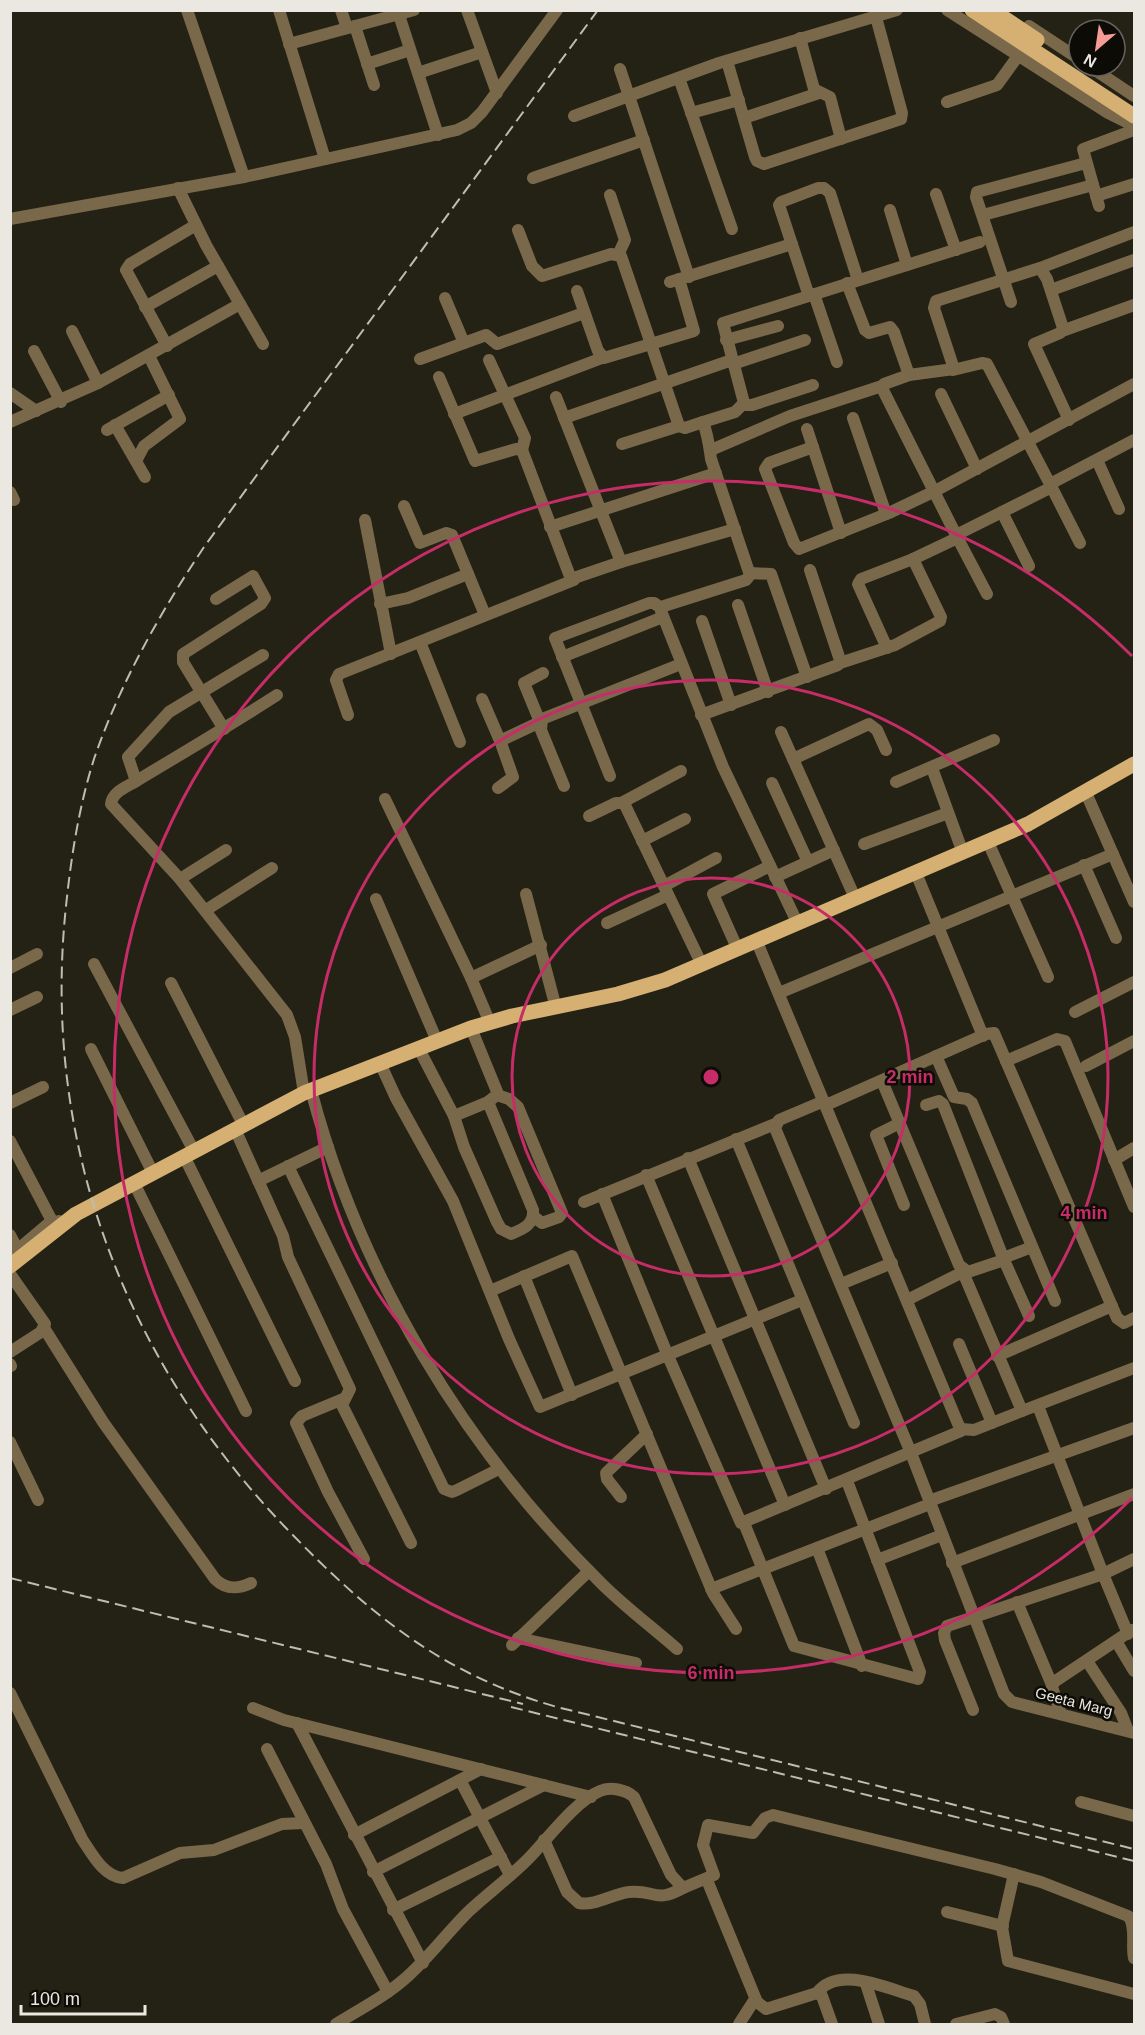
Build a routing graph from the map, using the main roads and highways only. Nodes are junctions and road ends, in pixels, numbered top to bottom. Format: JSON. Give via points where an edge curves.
{"nodes":[{"id":1,"x":972,"y":10,"type":"edge"},
{"id":2,"x":992,"y":10,"type":"edge"},
{"id":3,"x":1130,"y":105,"type":"edge"},
{"id":4,"x":1134,"y":764,"type":"edge"},
{"id":5,"x":10,"y":1266,"type":"edge"}],
"edges":[{"from":1,"to":3,"type":"main road"},
{"from":2,"to":3,"type":"main road"},
{"from":4,"to":5,"type":"main road","via":[[988,842],[665,980],[471,1028],[308,1092],[76,1214]]}]}
